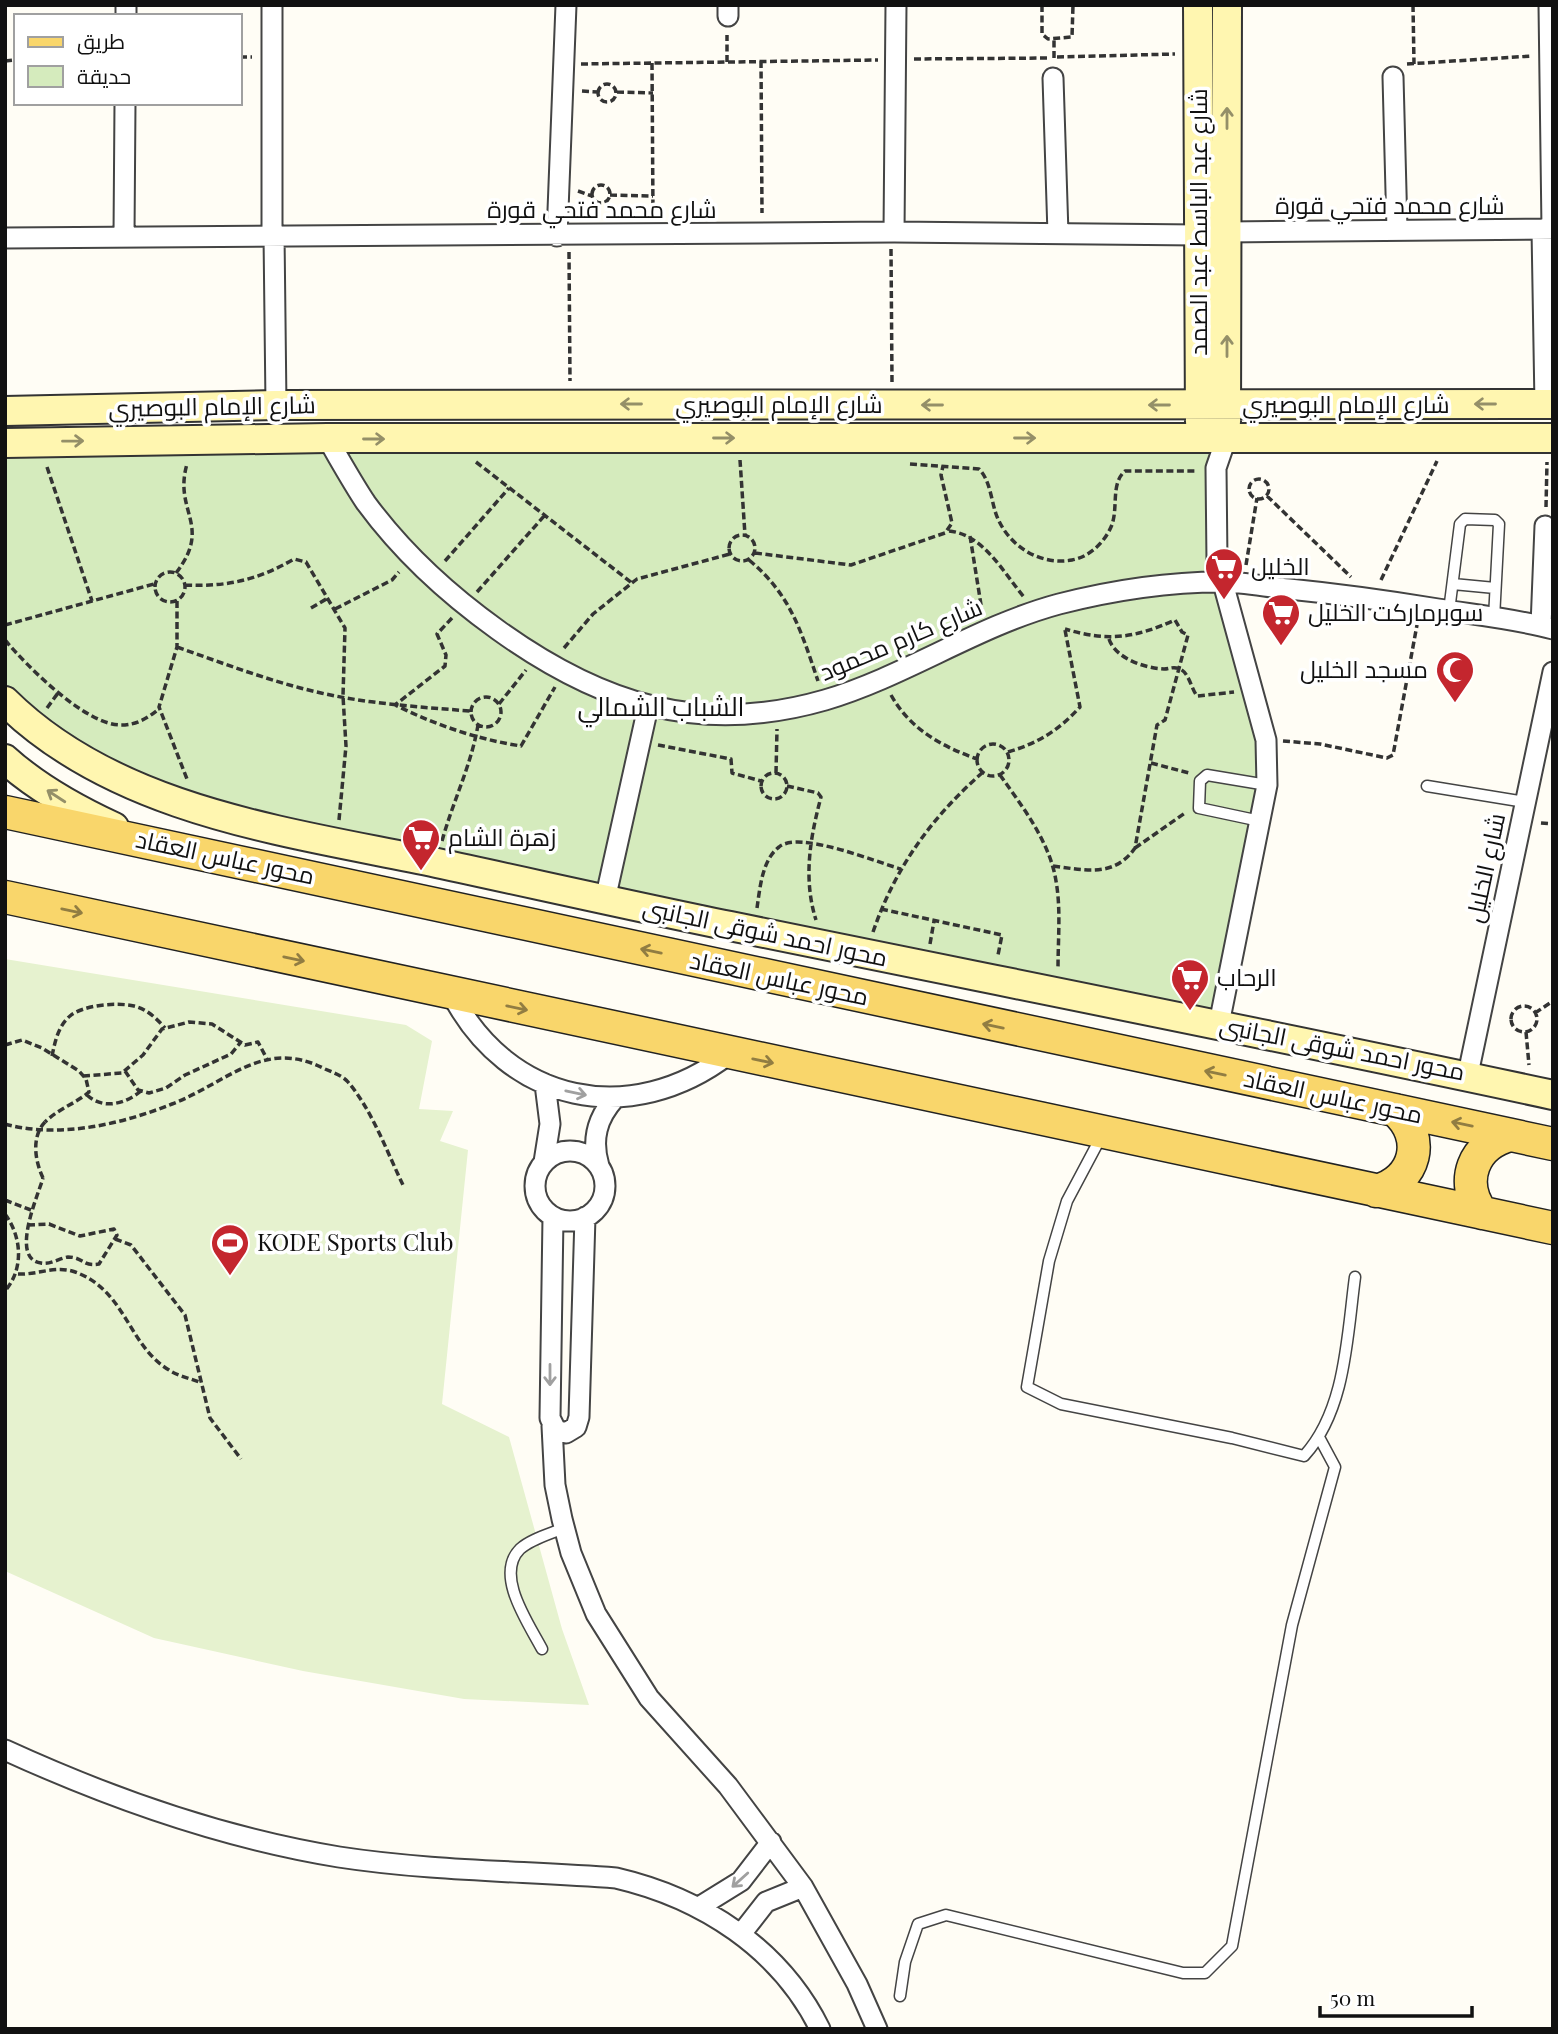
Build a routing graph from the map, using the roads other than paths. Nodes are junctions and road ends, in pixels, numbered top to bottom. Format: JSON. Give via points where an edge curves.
{"nodes":[{"id":1,"x":272,"y":5,"type":"edge"},
{"id":2,"x":566,"y":5,"type":"edge"},
{"id":3,"x":896,"y":5,"type":"edge"},
{"id":4,"x":1198,"y":5,"type":"edge"},
{"id":5,"x":1227,"y":5,"type":"edge"},
{"id":6,"x":1549,"y":5,"type":"edge"},
{"id":7,"x":1393,"y":77,"type":"dead end"},
{"id":8,"x":1053,"y":78,"type":"dead end"},
{"id":9,"x":125,"y":105,"type":"edge"},
{"id":10,"x":1549,"y":229,"type":"edge"},
{"id":11,"x":1397,"y":230,"type":"junction"},
{"id":12,"x":892,"y":232,"type":"junction"},
{"id":13,"x":1213,"y":233,"type":"junction"},
{"id":14,"x":273,"y":234,"type":"junction"},
{"id":15,"x":1058,"y":234,"type":"junction"},
{"id":16,"x":124,"y":235,"type":"junction"},
{"id":17,"x":563,"y":236,"type":"junction"},
{"id":18,"x":5,"y":238,"type":"edge"},
{"id":19,"x":1549,"y":404,"type":"edge"},
{"id":20,"x":276,"y":405,"type":"junction"},
{"id":21,"x":1213,"y":405,"type":"junction"},
{"id":22,"x":5,"y":411,"type":"edge"},
{"id":23,"x":1550,"y":438,"type":"edge"},
{"id":24,"x":327,"y":439,"type":"junction"},
{"id":25,"x":1213,"y":439,"type":"junction"},
{"id":26,"x":5,"y":443,"type":"edge"},
{"id":27,"x":1545,"y":526,"type":"road end"},
{"id":28,"x":1222,"y":582,"type":"junction"},
{"id":29,"x":1453,"y":584,"type":"junction"},
{"id":30,"x":1495,"y":588,"type":"junction"},
{"id":31,"x":1449,"y":611,"type":"junction"},
{"id":32,"x":1493,"y":618,"type":"junction"},
{"id":33,"x":1547,"y":628,"type":"edge"},
{"id":34,"x":1553,"y":672,"type":"edge"},
{"id":35,"x":5,"y":701,"type":"edge"},
{"id":36,"x":648,"y":707,"type":"junction"},
{"id":37,"x":5,"y":759,"type":"edge"},
{"id":38,"x":1267,"y":785,"type":"junction"},
{"id":39,"x":1427,"y":786,"type":"dead end"},
{"id":40,"x":1525,"y":802,"type":"junction"},
{"id":41,"x":5,"y":812,"type":"edge"},
{"id":42,"x":1260,"y":821,"type":"junction"},
{"id":43,"x":138,"y":839,"type":"junction"},
{"id":44,"x":5,"y":897,"type":"edge"},
{"id":45,"x":605,"y":900,"type":"junction"},
{"id":46,"x":451,"y":993,"type":"junction"},
{"id":47,"x":1219,"y":1024,"type":"junction"},
{"id":48,"x":729,"y":1054,"type":"junction"},
{"id":49,"x":1468,"y":1074,"type":"junction"},
{"id":50,"x":545,"y":1084,"type":"junction"},
{"id":51,"x":1542,"y":1093,"type":"edge"},
{"id":52,"x":615,"y":1098,"type":"junction"},
{"id":53,"x":1395,"y":1110,"type":"junction"},
{"id":54,"x":1103,"y":1133,"type":"junction"},
{"id":55,"x":1511,"y":1135,"type":"junction"},
{"id":56,"x":1553,"y":1143,"type":"edge"},
{"id":57,"x":544,"y":1163,"type":"junction"},
{"id":58,"x":598,"y":1166,"type":"junction"},
{"id":59,"x":1376,"y":1191,"type":"junction"},
{"id":60,"x":1482,"y":1213,"type":"junction"},
{"id":61,"x":553,"y":1217,"type":"junction"},
{"id":62,"x":585,"y":1217,"type":"junction"},
{"id":63,"x":1553,"y":1228,"type":"edge"},
{"id":64,"x":1355,"y":1277,"type":"dead end"},
{"id":65,"x":550,"y":1329,"type":"junction"},
{"id":66,"x":582,"y":1331,"type":"junction"},
{"id":67,"x":552,"y":1426,"type":"junction"},
{"id":68,"x":1320,"y":1438,"type":"junction"},
{"id":69,"x":564,"y":1528,"type":"junction"},
{"id":70,"x":542,"y":1649,"type":"dead end"},
{"id":71,"x":5,"y":1750,"type":"edge"},
{"id":72,"x":771,"y":1842,"type":"junction"},
{"id":73,"x":803,"y":1887,"type":"junction"},
{"id":74,"x":699,"y":1907,"type":"junction"},
{"id":75,"x":741,"y":1934,"type":"junction"},
{"id":76,"x":900,"y":1996,"type":"dead end"},
{"id":77,"x":820,"y":2029,"type":"edge"},
{"id":78,"x":877,"y":2029,"type":"edge"}],
"edges":[{"from":1,"to":14,"type":"street"},
{"from":2,"to":17,"type":"street"},
{"from":3,"to":12,"type":"street"},
{"from":4,"to":13,"type":"street","name":"شارع عبد الباسط عبد الصمد"},
{"from":13,"to":5,"type":"street","name":"شارع عبد الباسط عبد الصمد","one_way":true},
{"from":6,"to":10,"type":"street"},
{"from":7,"to":11,"type":"street"},
{"from":8,"to":15,"type":"street"},
{"from":9,"to":16,"type":"street"},
{"from":10,"to":11,"type":"street","name":"شارع محمد فتحي قورة"},
{"from":10,"to":19,"type":"street"},
{"from":11,"to":13,"type":"street","name":"شارع محمد فتحي قورة"},
{"from":12,"to":15,"type":"street","name":"شارع محمد فتحي قورة"},
{"from":12,"to":17,"type":"street","name":"شارع محمد فتحي قورة"},
{"from":13,"to":15,"type":"street","name":"شارع محمد فتحي قورة"},
{"from":13,"to":21,"type":"street","name":"شارع عبد الباسط عبد الصمد"},
{"from":14,"to":16,"type":"street","name":"شارع محمد فتحي قورة"},
{"from":14,"to":17,"type":"street","name":"شارع محمد فتحي قورة"},
{"from":14,"to":20,"type":"street"},
{"from":16,"to":18,"type":"street","name":"شارع محمد فتحي قورة"},
{"from":19,"to":21,"type":"street","name":"شارع الإمام البوصيري","one_way":true},
{"from":21,"to":20,"type":"street","name":"شارع الإمام البوصيري","one_way":true},
{"from":20,"to":22,"type":"street","name":"شارع الإمام البوصيري"},
{"from":21,"to":25,"type":"street","name":"شارع عبد الباسط عبد الصمد"},
{"from":23,"to":25,"type":"street","name":"شارع الإمام البوصيري"},
{"from":24,"to":25,"type":"street","name":"شارع الإمام البوصيري","one_way":true},
{"from":26,"to":24,"type":"street","name":"شارع الإمام البوصيري","one_way":true},
{"from":24,"to":36,"type":"street","name":"شارع كارم محمود","via":[[367,503],[414,559],[464,606],[550,665],[614,697]]},
{"from":25,"to":28,"type":"street","via":[[1216,550]]},
{"from":27,"to":33,"type":"street"},
{"from":28,"to":31,"type":"street","name":"شارع كارم محمود"},
{"from":28,"to":36,"type":"street","name":"شارع كارم محمود","via":[[1151,587],[1059,604],[985,630],[825,700],[777,710],[712,715]]},
{"from":28,"to":38,"type":"street","via":[[1266,740]]},
{"from":29,"to":30,"type":"lane"},
{"from":29,"to":30,"type":"lane","via":[[1462,522],[1495,520],[1499,524]]},
{"from":29,"to":31,"type":"lane"},
{"from":30,"to":32,"type":"lane"},
{"from":31,"to":32,"type":"street","name":"شارع كارم محمود"},
{"from":32,"to":33,"type":"street","name":"شارع كارم محمود"},
{"from":34,"to":40,"type":"street","name":"شارع الخليل"},
{"from":35,"to":45,"type":"street","name":"محور احمد شوقى الجانبى","via":[[64,751],[199,810]]},
{"from":36,"to":45,"type":"street"},
{"from":43,"to":37,"type":"street","one_way":true,"via":[[78,811]]},
{"from":38,"to":42,"type":"street"},
{"from":38,"to":42,"type":"lane","via":[[1203,777],[1197,805]]},
{"from":39,"to":40,"type":"lane"},
{"from":40,"to":49,"type":"street","name":"شارع الخليل"},
{"from":41,"to":43,"type":"main road","name":"محور عباس العقاد"},
{"from":42,"to":47,"type":"street"},
{"from":53,"to":43,"type":"main road","name":"محور عباس العقاد","one_way":true},
{"from":44,"to":46,"type":"main road","one_way":true},
{"from":45,"to":47,"type":"street","name":"محور احمد شوقى الجانبى"},
{"from":46,"to":48,"type":"main road","one_way":true},
{"from":46,"to":50,"type":"street","via":[[485,1044],[517,1070]]},
{"from":47,"to":49,"type":"street","name":"محور احمد شوقى الجانبى"},
{"from":48,"to":52,"type":"street","via":[[676,1086]]},
{"from":48,"to":54,"type":"main road","one_way":true},
{"from":49,"to":51,"type":"street","name":"محور احمد شوقى الجانبى"},
{"from":50,"to":52,"type":"street","one_way":true,"via":[[574,1094]]},
{"from":50,"to":57,"type":"street","via":[[550,1124]]},
{"from":52,"to":58,"type":"street","via":[[596,1129]]},
{"from":55,"to":53,"type":"main road","name":"محور عباس العقاد","one_way":true},
{"from":53,"to":59,"type":"main road","via":[[1412,1134],[1414,1154],[1401,1179]]},
{"from":54,"to":59,"type":"main road"},
{"from":54,"to":68,"type":"lane","via":[[1067,1201],[1049,1261],[1027,1387],[1061,1404],[1304,1456]]},
{"from":55,"to":56,"type":"main road","name":"محور عباس العقاد"},
{"from":55,"to":60,"type":"main road","via":[[1489,1143],[1474,1160],[1471,1194]]},
{"from":57,"to":58,"type":"street","via":[[572,1151]]},
{"from":57,"to":61,"type":"street","via":[[535,1181],[536,1192]]},
{"from":58,"to":62,"type":"street","via":[[604,1195]]},
{"from":59,"to":60,"type":"main road"},
{"from":60,"to":63,"type":"main road"},
{"from":61,"to":62,"type":"street","via":[[569,1221]]},
{"from":61,"to":65,"type":"street"},
{"from":62,"to":66,"type":"street"},
{"from":64,"to":68,"type":"lane","via":[[1343,1369]]},
{"from":65,"to":66,"type":"street"},
{"from":65,"to":67,"type":"street","one_way":true},
{"from":66,"to":67,"type":"street","via":[[578,1422],[566,1433]]},
{"from":67,"to":69,"type":"street","via":[[555,1485]]},
{"from":68,"to":76,"type":"lane","via":[[1335,1467],[1292,1625],[1232,1946],[1205,1973],[1183,1973],[946,1915],[918,1924]]},
{"from":69,"to":70,"type":"lane","via":[[527,1544],[513,1560],[517,1601]]},
{"from":69,"to":72,"type":"street","via":[[596,1614],[630,1671]]},
{"from":71,"to":74,"type":"street","via":[[138,1805],[290,1848],[390,1863],[616,1878]]},
{"from":72,"to":73,"type":"street"},
{"from":72,"to":74,"type":"street","one_way":true,"via":[[741,1881]]},
{"from":73,"to":75,"type":"street","via":[[766,1902]]},
{"from":73,"to":78,"type":"street"},
{"from":74,"to":75,"type":"street"},
{"from":75,"to":77,"type":"street","via":[[796,1987]]}]}
